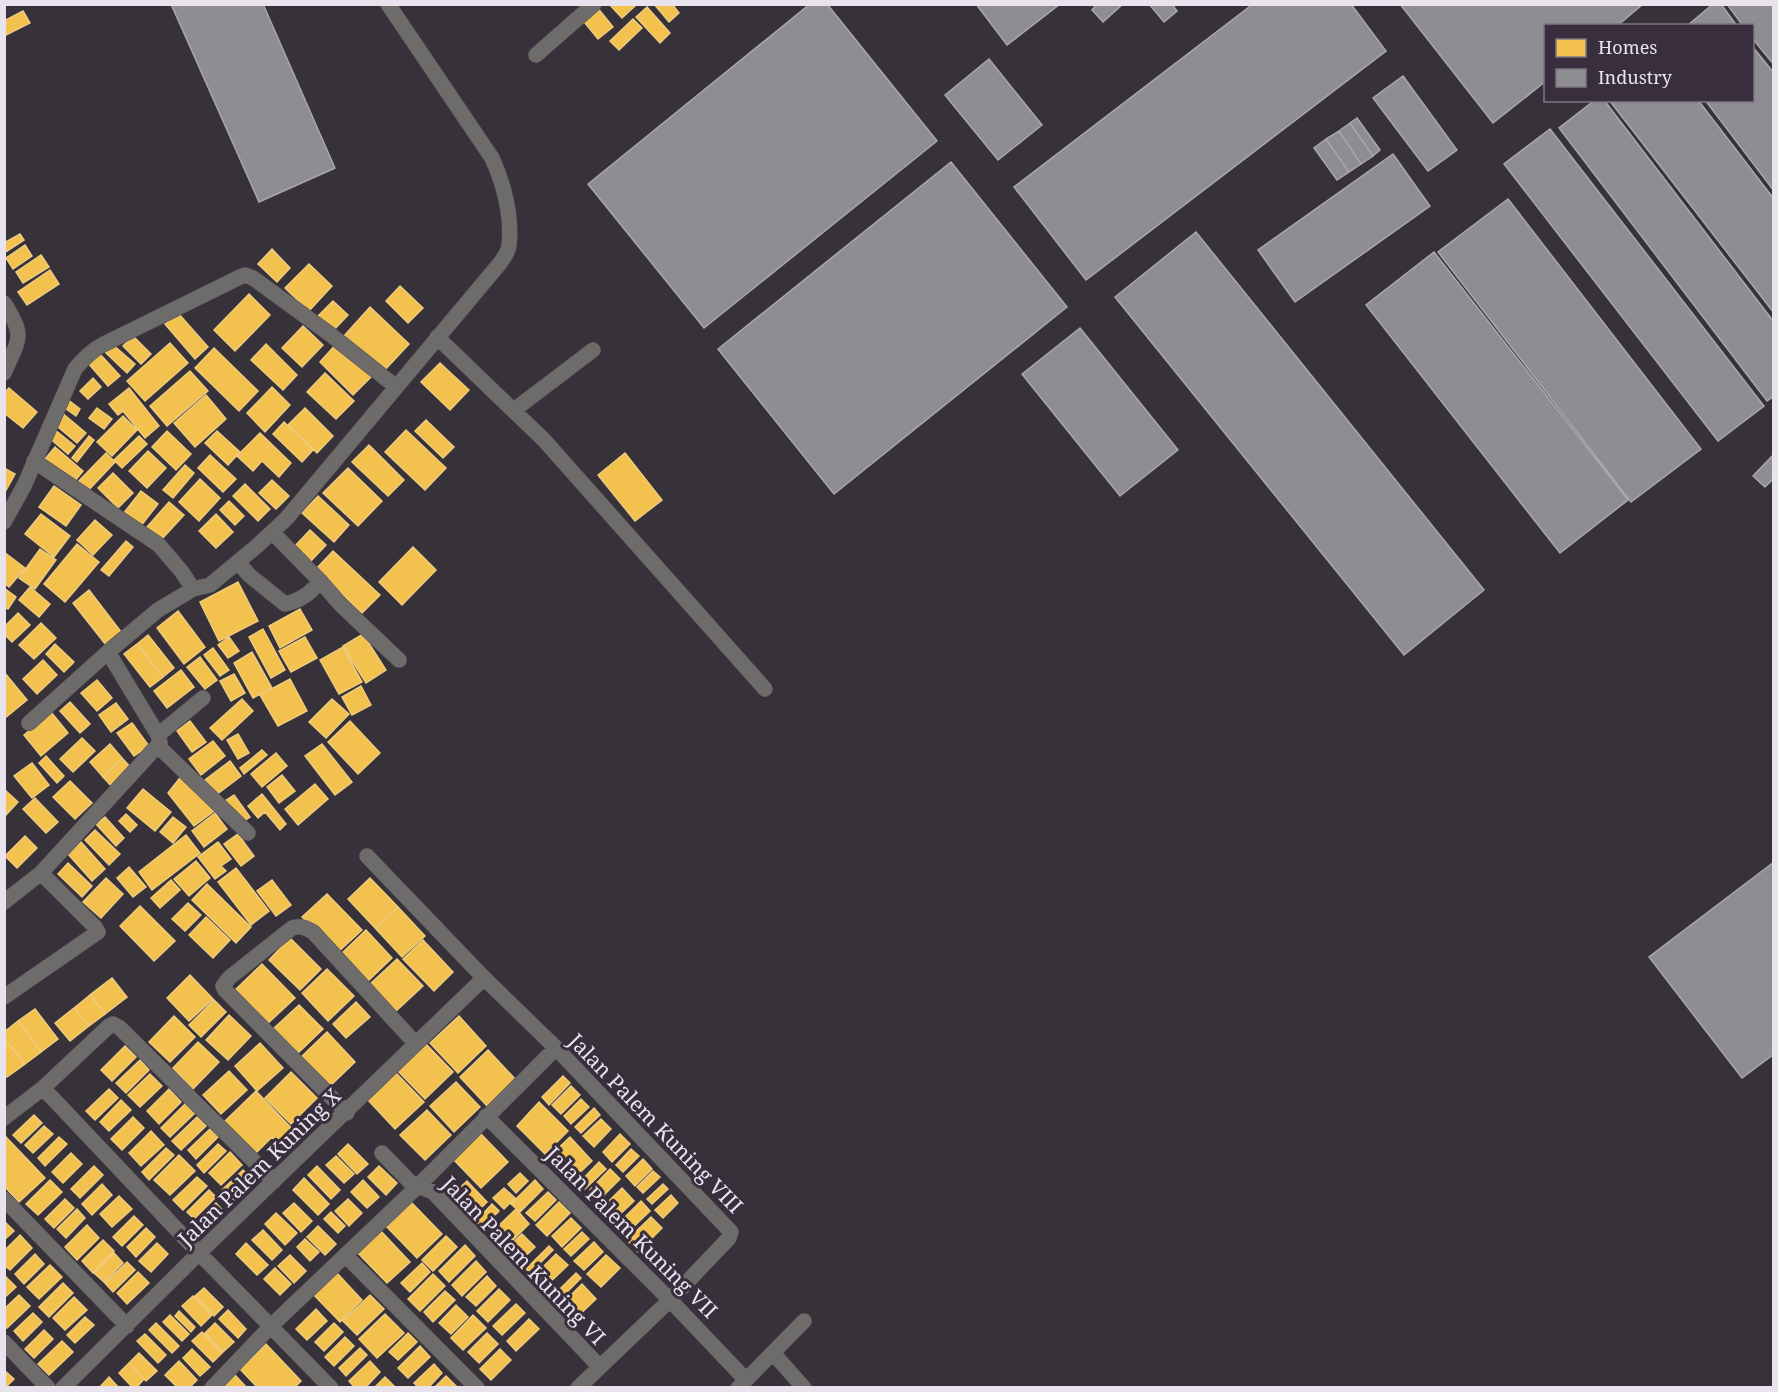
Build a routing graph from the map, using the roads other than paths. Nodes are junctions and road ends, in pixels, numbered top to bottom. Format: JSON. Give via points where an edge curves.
{"nodes":[{"id":1,"x":388,"y":4,"type":"edge"},
{"id":2,"x":594,"y":4,"type":"edge"},
{"id":3,"x":536,"y":55,"type":"dead end"},
{"id":4,"x":4,"y":303,"type":"edge"},
{"id":5,"x":437,"y":337,"type":"junction"},
{"id":6,"x":593,"y":350,"type":"dead end"},
{"id":7,"x":4,"y":373,"type":"edge"},
{"id":8,"x":395,"y":386,"type":"junction"},
{"id":9,"x":514,"y":410,"type":"junction"},
{"id":10,"x":34,"y":461,"type":"junction"},
{"id":11,"x":4,"y":522,"type":"edge"},
{"id":12,"x":272,"y":532,"type":"junction"},
{"id":13,"x":238,"y":562,"type":"junction"},
{"id":14,"x":320,"y":581,"type":"junction"},
{"id":15,"x":193,"y":589,"type":"junction"},
{"id":16,"x":108,"y":652,"type":"junction"},
{"id":17,"x":399,"y":660,"type":"dead end"},
{"id":18,"x":765,"y":689,"type":"dead end"},
{"id":19,"x":203,"y":698,"type":"dead end"},
{"id":20,"x":29,"y":723,"type":"dead end"},
{"id":21,"x":158,"y":741,"type":"junction"},
{"id":22,"x":248,"y":833,"type":"dead end"},
{"id":23,"x":368,"y":856,"type":"dead end"},
{"id":24,"x":41,"y":873,"type":"junction"},
{"id":25,"x":6,"y":899,"type":"edge"},
{"id":26,"x":484,"y":978,"type":"junction"},
{"id":27,"x":4,"y":997,"type":"edge"},
{"id":28,"x":416,"y":1044,"type":"junction"},
{"id":29,"x":556,"y":1048,"type":"junction"},
{"id":30,"x":43,"y":1088,"type":"junction"},
{"id":31,"x":347,"y":1113,"type":"junction"},
{"id":32,"x":486,"y":1116,"type":"junction"},
{"id":33,"x":4,"y":1118,"type":"edge"},
{"id":34,"x":382,"y":1153,"type":"dead end"},
{"id":35,"x":274,"y":1181,"type":"junction"},
{"id":36,"x":418,"y":1186,"type":"junction"},
{"id":37,"x":4,"y":1198,"type":"edge"},
{"id":38,"x":199,"y":1253,"type":"junction"},
{"id":39,"x":345,"y":1254,"type":"junction"},
{"id":40,"x":670,"y":1300,"type":"junction"},
{"id":41,"x":804,"y":1321,"type":"dead end"},
{"id":42,"x":127,"y":1326,"type":"junction"},
{"id":43,"x":271,"y":1326,"type":"junction"},
{"id":44,"x":4,"y":1342,"type":"edge"},
{"id":45,"x":773,"y":1353,"type":"junction"},
{"id":46,"x":599,"y":1366,"type":"junction"},
{"id":47,"x":742,"y":1384,"type":"edge"},
{"id":48,"x":48,"y":1388,"type":"edge"},
{"id":49,"x":63,"y":1388,"type":"edge"},
{"id":50,"x":212,"y":1388,"type":"edge"},
{"id":51,"x":331,"y":1388,"type":"edge"},
{"id":52,"x":477,"y":1388,"type":"edge"},
{"id":53,"x":578,"y":1388,"type":"edge"},
{"id":54,"x":804,"y":1388,"type":"edge"}],
"edges":[{"from":1,"to":5,"type":"street","via":[[492,158],[508,214],[509,247],[501,262]]},
{"from":2,"to":3,"type":"street"},
{"from":4,"to":7,"type":"street","via":[[19,328]]},
{"from":5,"to":8,"type":"street"},
{"from":5,"to":9,"type":"street"},
{"from":6,"to":9,"type":"street"},
{"from":8,"to":10,"type":"street","via":[[245,275],[91,351],[75,369]]},
{"from":8,"to":12,"type":"street"},
{"from":9,"to":18,"type":"street"},
{"from":10,"to":11,"type":"street"},
{"from":10,"to":15,"type":"street","via":[[159,545]]},
{"from":12,"to":13,"type":"street"},
{"from":12,"to":14,"type":"street"},
{"from":13,"to":14,"type":"street","via":[[285,604],[299,601]]},
{"from":13,"to":15,"type":"street","via":[[210,585]]},
{"from":14,"to":17,"type":"street"},
{"from":15,"to":16,"type":"street","via":[[158,610]]},
{"from":16,"to":20,"type":"street"},
{"from":16,"to":21,"type":"street"},
{"from":19,"to":21,"type":"street"},
{"from":21,"to":22,"type":"street"},
{"from":21,"to":24,"type":"street"},
{"from":23,"to":26,"type":"street","name":"Jalan Palem Kuning VIII"},
{"from":24,"to":25,"type":"street"},
{"from":24,"to":27,"type":"street","via":[[98,932]]},
{"from":26,"to":28,"type":"street","name":"Jalan Palem Kuning X"},
{"from":26,"to":29,"type":"street","name":"Jalan Palem Kuning VIII"},
{"from":28,"to":31,"type":"street","name":"Jalan Palem Kuning X"},
{"from":28,"to":31,"type":"street","via":[[307,928],[292,928],[229,978],[225,990]]},
{"from":29,"to":32,"type":"street"},
{"from":29,"to":40,"type":"street","name":"Jalan Palem Kuning VIII","via":[[731,1232]]},
{"from":30,"to":33,"type":"street"},
{"from":30,"to":35,"type":"street","via":[[109,1026],[116,1025]]},
{"from":30,"to":38,"type":"street"},
{"from":31,"to":35,"type":"street","name":"Jalan Palem Kuning X"},
{"from":32,"to":36,"type":"street"},
{"from":32,"to":40,"type":"street","name":"Jalan Palem Kuning VII"},
{"from":34,"to":36,"type":"street","name":"Jalan Palem Kuning VI"},
{"from":35,"to":38,"type":"street","name":"Jalan Palem Kuning X"},
{"from":36,"to":39,"type":"street"},
{"from":36,"to":46,"type":"street","name":"Jalan Palem Kuning VI","via":[[433,1192]]},
{"from":37,"to":42,"type":"street"},
{"from":38,"to":42,"type":"street","name":"Jalan Palem Kuning X"},
{"from":38,"to":43,"type":"street"},
{"from":39,"to":43,"type":"street"},
{"from":39,"to":52,"type":"street"},
{"from":40,"to":46,"type":"street"},
{"from":40,"to":47,"type":"street","name":"Jalan Palem Kuning VII"},
{"from":41,"to":45,"type":"street"},
{"from":42,"to":49,"type":"street","name":"Jalan Palem Kuning X"},
{"from":43,"to":50,"type":"street"},
{"from":43,"to":51,"type":"street"},
{"from":44,"to":48,"type":"street"},
{"from":45,"to":47,"type":"street"},
{"from":45,"to":54,"type":"street"},
{"from":46,"to":53,"type":"street"}]}
